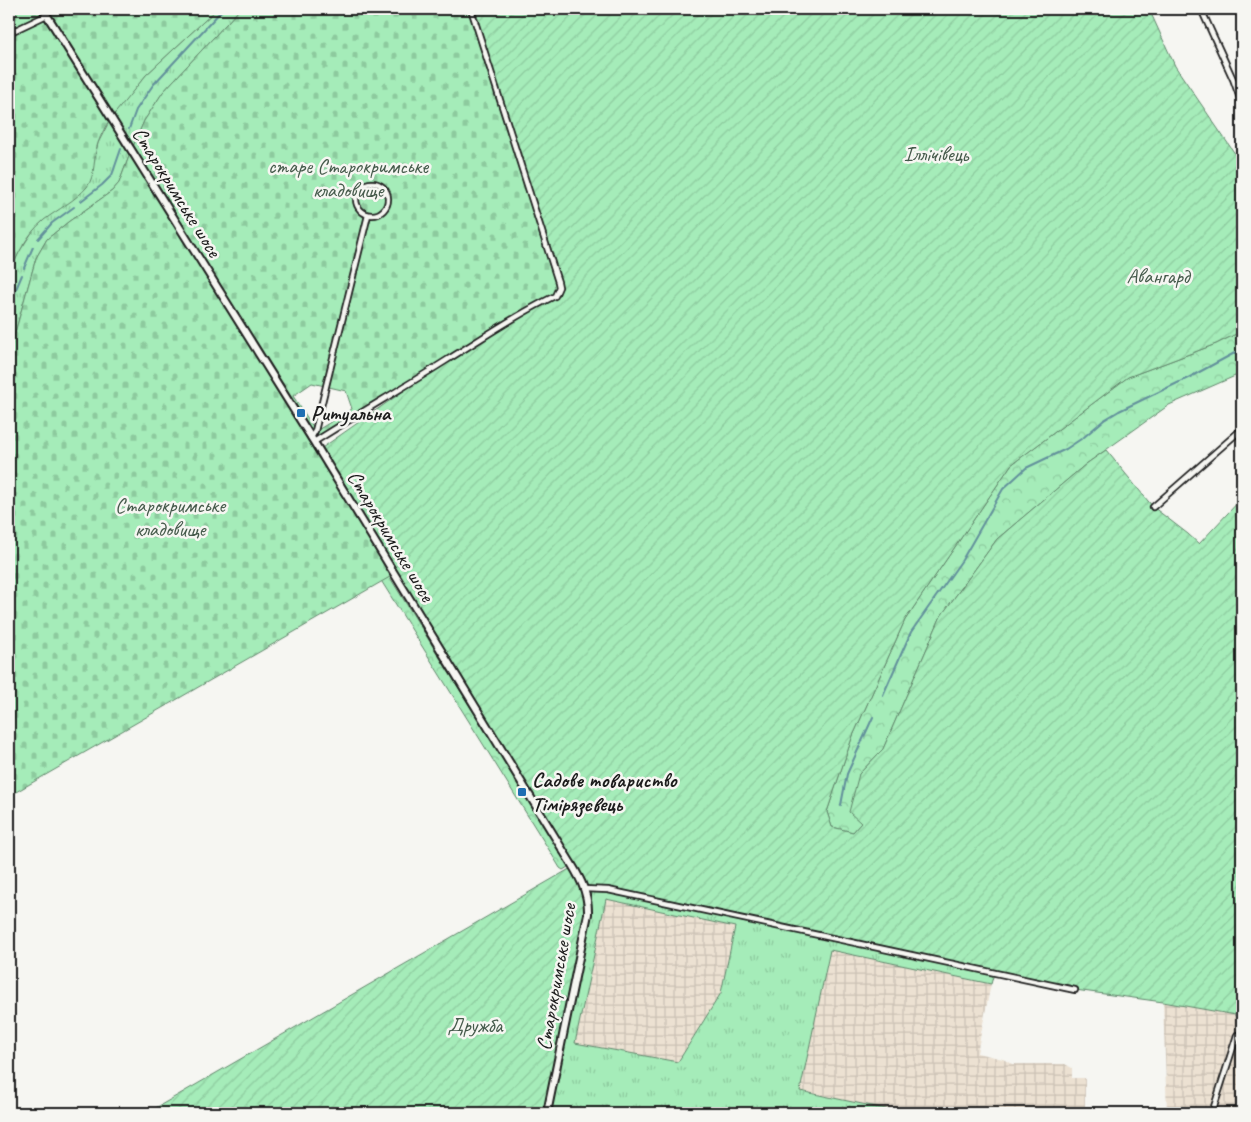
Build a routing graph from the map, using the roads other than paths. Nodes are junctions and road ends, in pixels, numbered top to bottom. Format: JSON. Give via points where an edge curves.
{"nodes":[{"id":1,"x":43,"y":9,"type":"edge"},
{"id":2,"x":471,"y":9,"type":"edge"},
{"id":3,"x":1201,"y":9,"type":"edge"},
{"id":4,"x":47,"y":15,"type":"junction"},
{"id":5,"x":9,"y":33,"type":"edge"},
{"id":6,"x":1242,"y":104,"type":"edge"},
{"id":7,"x":368,"y":215,"type":"junction"},
{"id":8,"x":1242,"y":429,"type":"edge"},
{"id":9,"x":313,"y":440,"type":"junction"},
{"id":10,"x":1153,"y":507,"type":"dead end"},
{"id":11,"x":584,"y":889,"type":"junction"},
{"id":12,"x":1075,"y":990,"type":"dead end"},
{"id":13,"x":1237,"y":1035,"type":"dead end"},
{"id":14,"x":548,"y":1113,"type":"edge"},
{"id":15,"x":1212,"y":1113,"type":"edge"}],
"edges":[{"from":1,"to":4,"type":"street","name":"Старокримське шосе"},
{"from":2,"to":9,"type":"street","via":[[559,287],[555,296],[532,306]]},
{"from":3,"to":6,"type":"street"},
{"from":4,"to":5,"type":"street"},
{"from":4,"to":9,"type":"street","name":"Старокримське шосе"},
{"from":7,"to":7,"type":"street","via":[[379,214],[388,201],[387,192],[372,183],[356,194],[358,207]]},
{"from":7,"to":9,"type":"street"},
{"from":8,"to":10,"type":"street"},
{"from":9,"to":11,"type":"street","name":"Старокримське шосе"},
{"from":11,"to":12,"type":"street","via":[[608,890]]},
{"from":11,"to":14,"type":"street","name":"Старокримське шосе","via":[[588,914]]},
{"from":13,"to":15,"type":"street"}]}
